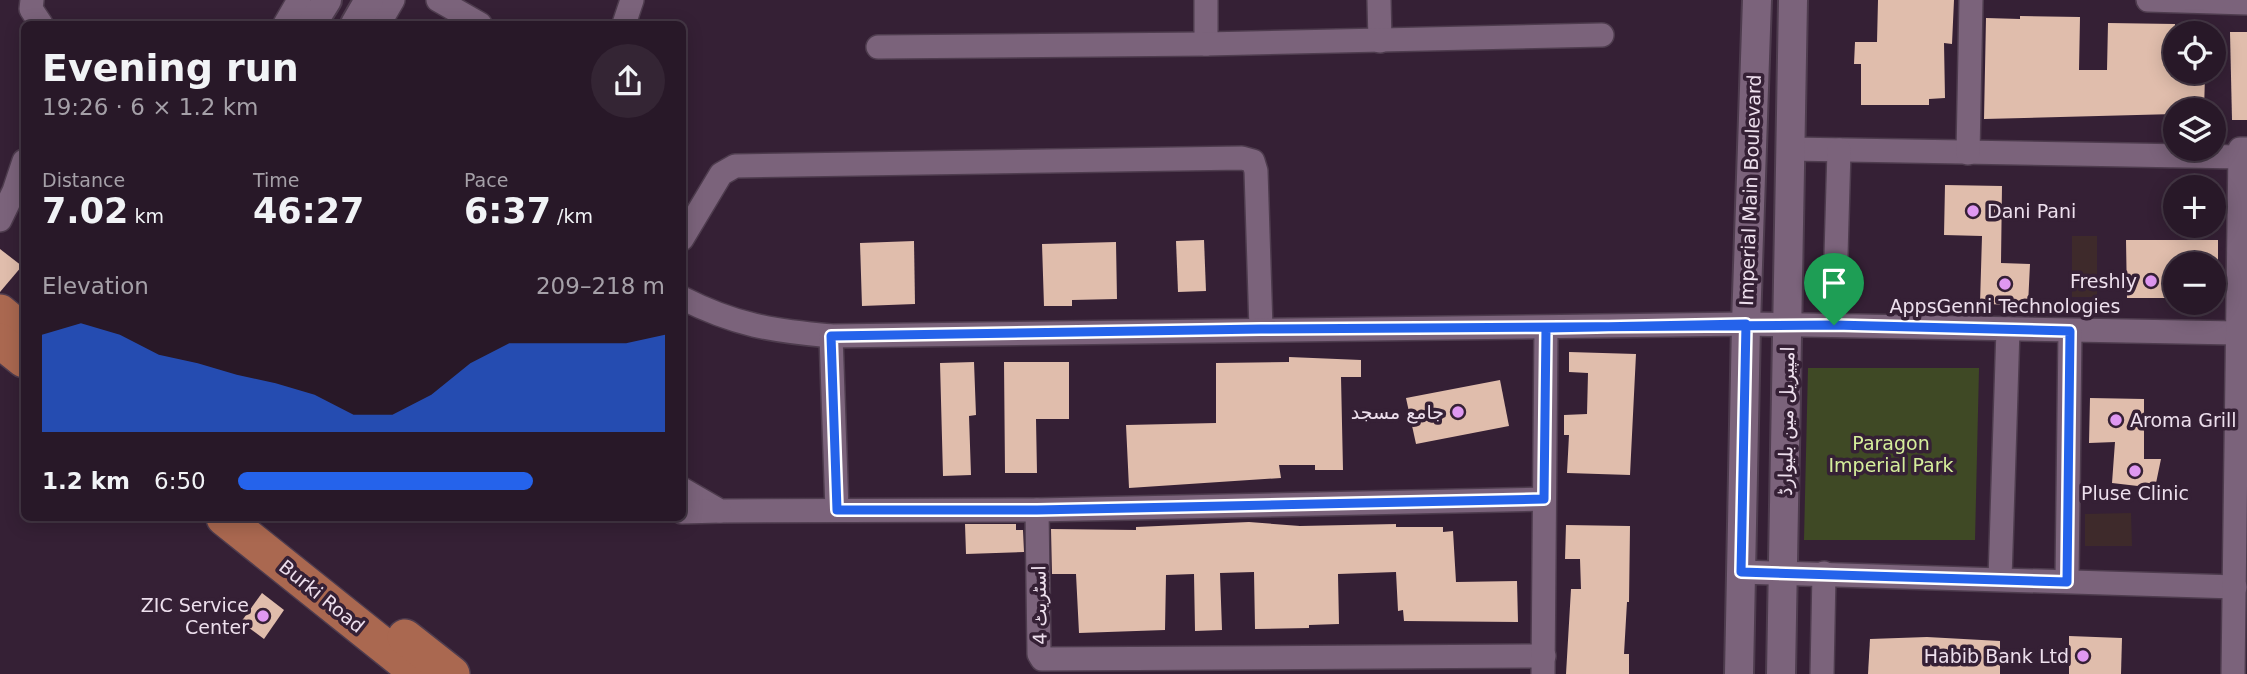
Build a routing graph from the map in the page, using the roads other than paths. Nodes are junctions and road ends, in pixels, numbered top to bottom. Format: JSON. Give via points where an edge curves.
{"nodes":[{"id":1,"x":32,"y":0,"type":"edge"},
{"id":2,"x":299,"y":0,"type":"edge"},
{"id":3,"x":327,"y":0,"type":"edge"},
{"id":4,"x":369,"y":0,"type":"edge"},
{"id":5,"x":394,"y":0,"type":"edge"},
{"id":6,"x":438,"y":0,"type":"edge"},
{"id":7,"x":632,"y":0,"type":"edge"},
{"id":8,"x":1206,"y":0,"type":"edge"},
{"id":9,"x":1379,"y":0,"type":"edge"},
{"id":10,"x":1757,"y":0,"type":"edge"},
{"id":11,"x":1793,"y":0,"type":"edge"},
{"id":12,"x":1971,"y":0,"type":"edge"},
{"id":13,"x":2148,"y":0,"type":"edge"},
{"id":14,"x":2247,"y":3,"type":"edge"},
{"id":15,"x":39,"y":21,"type":"edge"},
{"id":16,"x":287,"y":21,"type":"edge"},
{"id":17,"x":314,"y":21,"type":"edge"},
{"id":18,"x":357,"y":21,"type":"edge"},
{"id":19,"x":381,"y":21,"type":"edge"},
{"id":20,"x":475,"y":21,"type":"edge"},
{"id":21,"x":625,"y":21,"type":"edge"},
{"id":22,"x":1602,"y":35,"type":"dead end"},
{"id":23,"x":1380,"y":41,"type":"junction"},
{"id":24,"x":1206,"y":44,"type":"junction"},
{"id":25,"x":878,"y":47,"type":"dead end"},
{"id":26,"x":1790,"y":149,"type":"junction"},
{"id":27,"x":1839,"y":150,"type":"junction"},
{"id":28,"x":1968,"y":153,"type":"junction"},
{"id":29,"x":2244,"y":153,"type":"edge"},
{"id":30,"x":21,"y":171,"type":"edge"},
{"id":31,"x":0,"y":220,"type":"edge"},
{"id":32,"x":686,"y":232,"type":"edge"},
{"id":33,"x":686,"y":300,"type":"edge"},
{"id":34,"x":0,"y":312,"type":"edge"},
{"id":35,"x":1746,"y":324,"type":"junction"},
{"id":36,"x":1787,"y":325,"type":"junction"},
{"id":37,"x":1834,"y":325,"type":"junction"},
{"id":38,"x":1546,"y":328,"type":"junction"},
{"id":39,"x":1261,"y":329,"type":"junction"},
{"id":40,"x":2008,"y":329,"type":"junction"},
{"id":41,"x":21,"y":330,"type":"edge"},
{"id":42,"x":2070,"y":331,"type":"junction"},
{"id":43,"x":2236,"y":333,"type":"junction"},
{"id":44,"x":831,"y":336,"type":"junction"},
{"id":45,"x":0,"y":341,"type":"edge"},
{"id":46,"x":21,"y":358,"type":"edge"},
{"id":47,"x":686,"y":491,"type":"edge"},
{"id":48,"x":1544,"y":499,"type":"junction"},
{"id":49,"x":837,"y":510,"type":"junction"},
{"id":50,"x":1037,"y":510,"type":"junction"},
{"id":51,"x":720,"y":511,"type":"junction"},
{"id":52,"x":686,"y":512,"type":"edge"},
{"id":53,"x":228,"y":521,"type":"edge"},
{"id":54,"x":262,"y":521,"type":"edge"},
{"id":55,"x":1741,"y":572,"type":"junction"},
{"id":56,"x":1784,"y":572,"type":"junction"},
{"id":57,"x":1824,"y":573,"type":"junction"},
{"id":58,"x":2000,"y":579,"type":"junction"},
{"id":59,"x":2067,"y":582,"type":"junction"},
{"id":60,"x":2235,"y":587,"type":"junction"},
{"id":61,"x":1544,"y":665,"type":"edge"},
{"id":62,"x":419,"y":674,"type":"edge"},
{"id":63,"x":452,"y":674,"type":"edge"},
{"id":64,"x":1739,"y":674,"type":"edge"},
{"id":65,"x":1781,"y":674,"type":"edge"},
{"id":66,"x":1822,"y":674,"type":"edge"},
{"id":67,"x":2233,"y":674,"type":"edge"}],
"edges":[{"from":1,"to":15,"type":"street","via":[[31,9]]},
{"from":2,"to":16,"type":"street"},
{"from":3,"to":17,"type":"street"},
{"from":4,"to":18,"type":"street"},
{"from":5,"to":19,"type":"street"},
{"from":6,"to":20,"type":"street"},
{"from":7,"to":21,"type":"street"},
{"from":8,"to":24,"type":"street"},
{"from":9,"to":23,"type":"street"},
{"from":10,"to":35,"type":"street","name":"Imperial Main Boulevard"},
{"from":11,"to":26,"type":"street","name":"امپیریل مین بلیوارڈ"},
{"from":12,"to":28,"type":"street"},
{"from":13,"to":14,"type":"street"},
{"from":22,"to":23,"type":"street"},
{"from":23,"to":24,"type":"street"},
{"from":24,"to":25,"type":"street"},
{"from":26,"to":27,"type":"street"},
{"from":26,"to":36,"type":"street","name":"امپیریل مین بلیوارڈ"},
{"from":27,"to":28,"type":"street"},
{"from":27,"to":37,"type":"street"},
{"from":28,"to":29,"type":"street"},
{"from":29,"to":43,"type":"street"},
{"from":30,"to":31,"type":"street"},
{"from":32,"to":39,"type":"street","via":[[721,174],[735,166],[1242,158],[1253,161],[1256,171]]},
{"from":33,"to":44,"type":"street","via":[[718,316],[773,331]]},
{"from":34,"to":41,"type":"main road"},
{"from":35,"to":36,"type":"street"},
{"from":35,"to":38,"type":"street"},
{"from":35,"to":55,"type":"street","name":"Imperial Main Boulevard"},
{"from":36,"to":37,"type":"street"},
{"from":36,"to":56,"type":"street","name":"امپیریل مین بلیوارڈ"},
{"from":37,"to":40,"type":"street"},
{"from":38,"to":39,"type":"street"},
{"from":38,"to":48,"type":"street"},
{"from":39,"to":44,"type":"street"},
{"from":40,"to":42,"type":"street"},
{"from":40,"to":58,"type":"street"},
{"from":42,"to":43,"type":"street"},
{"from":42,"to":59,"type":"street"},
{"from":43,"to":60,"type":"street"},
{"from":44,"to":49,"type":"street"},
{"from":45,"to":46,"type":"main road"},
{"from":47,"to":51,"type":"street"},
{"from":48,"to":50,"type":"street"},
{"from":48,"to":61,"type":"street"},
{"from":49,"to":50,"type":"street"},
{"from":49,"to":51,"type":"street"},
{"from":50,"to":61,"type":"street","name":"اسٹریٹ 4","via":[[1042,659]]},
{"from":51,"to":52,"type":"street"},
{"from":53,"to":62,"type":"main road","name":"Burki Road"},
{"from":54,"to":63,"type":"main road","name":"Burki Road"},
{"from":55,"to":56,"type":"street"},
{"from":55,"to":64,"type":"street","name":"Imperial Main Boulevard"},
{"from":56,"to":57,"type":"street"},
{"from":56,"to":65,"type":"street","name":"امپیریل مین بلیوارڈ"},
{"from":57,"to":58,"type":"street"},
{"from":57,"to":66,"type":"street"},
{"from":58,"to":59,"type":"street"},
{"from":59,"to":60,"type":"street"},
{"from":60,"to":67,"type":"street"}]}
